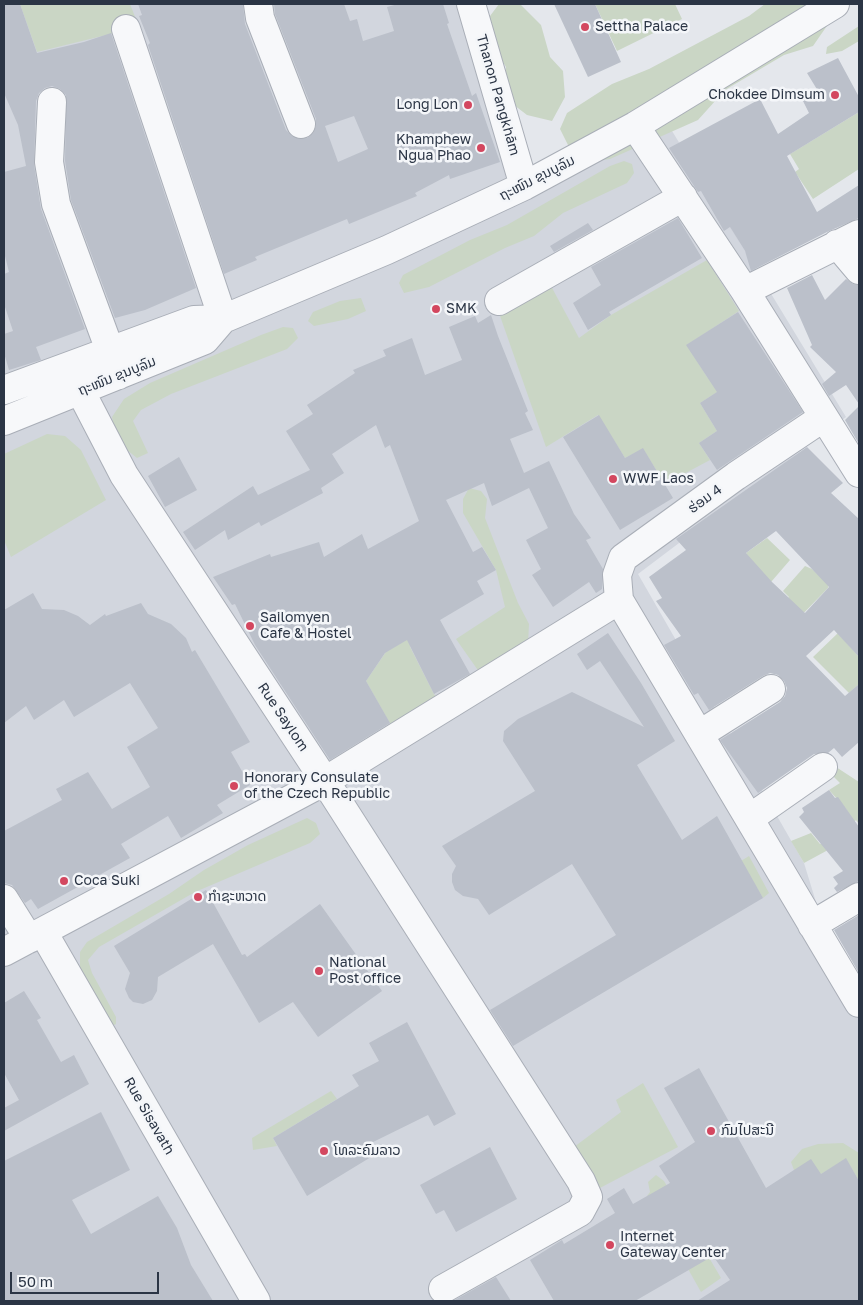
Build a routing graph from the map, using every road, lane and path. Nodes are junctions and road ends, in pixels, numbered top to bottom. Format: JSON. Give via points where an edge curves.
{"nodes":[{"id":1,"x":258,"y":4,"type":"edge"},
{"id":2,"x":471,"y":4,"type":"edge"},
{"id":3,"x":836,"y":4,"type":"edge"},
{"id":4,"x":126,"y":29,"type":"dead end"},
{"id":5,"x":52,"y":102,"type":"dead end"},
{"id":6,"x":301,"y":124,"type":"dead end"},
{"id":7,"x":635,"y":126,"type":"junction"},
{"id":8,"x":524,"y":186,"type":"junction"},
{"id":9,"x":683,"y":197,"type":"junction"},
{"id":10,"x":848,"y":239,"type":"edge"},
{"id":11,"x":859,"y":270,"type":"edge"},
{"id":12,"x":745,"y":291,"type":"junction"},
{"id":13,"x":499,"y":301,"type":"dead end"},
{"id":14,"x":222,"y":319,"type":"junction"},
{"id":15,"x":115,"y":364,"type":"junction"},
{"id":16,"x":68,"y":367,"type":"junction"},
{"id":17,"x":4,"y":390,"type":"edge"},
{"id":18,"x":79,"y":392,"type":"junction"},
{"id":19,"x":824,"y":417,"type":"junction"},
{"id":20,"x":4,"y":421,"type":"edge"},
{"id":21,"x":859,"y":473,"type":"edge"},
{"id":22,"x":619,"y":600,"type":"junction"},
{"id":23,"x":771,"y":689,"type":"dead end"},
{"id":24,"x":700,"y":734,"type":"junction"},
{"id":25,"x":823,"y":767,"type":"dead end"},
{"id":26,"x":325,"y":781,"type":"junction"},
{"id":27,"x":750,"y":818,"type":"junction"},
{"id":28,"x":859,"y":897,"type":"edge"},
{"id":29,"x":4,"y":899,"type":"edge"},
{"id":30,"x":812,"y":925,"type":"junction"},
{"id":31,"x":36,"y":935,"type":"junction"},
{"id":32,"x":4,"y":952,"type":"edge"},
{"id":33,"x":859,"y":1002,"type":"edge"},
{"id":34,"x":443,"y":1289,"type":"dead end"},
{"id":35,"x":256,"y":1301,"type":"edge"}],
"edges":[{"from":1,"to":6,"type":"street","via":[[260,18]]},
{"from":2,"to":8,"type":"street","name":"Thanon Pangkhām"},
{"from":3,"to":7,"type":"street","name":"ຖະໜົນ ຂຸນບູລົມ"},
{"from":4,"to":14,"type":"street"},
{"from":5,"to":15,"type":"street","via":[[49,162],[56,204]]},
{"from":7,"to":8,"type":"street","name":"ຖະໜົນ ຂຸນບູລົມ"},
{"from":7,"to":9,"type":"street"},
{"from":8,"to":14,"type":"street","name":"ຖະໜົນ ຂຸນບູລົມ","via":[[386,250]]},
{"from":9,"to":12,"type":"street"},
{"from":9,"to":13,"type":"street"},
{"from":10,"to":11,"type":"street"},
{"from":10,"to":12,"type":"street"},
{"from":12,"to":19,"type":"street"},
{"from":14,"to":15,"type":"street","name":"ຖະໜົນ ຂຸນບູລົມ","via":[[205,340]]},
{"from":15,"to":16,"type":"street","name":"ຖະໜົນ ຂຸນບູລົມ"},
{"from":15,"to":18,"type":"street","name":"ຖະໜົນ ຂຸນບູລົມ"},
{"from":16,"to":17,"type":"street","name":"ຖະໜົນ ຂຸນບູລົມ"},
{"from":16,"to":18,"type":"street","name":"Rue Saylom"},
{"from":18,"to":20,"type":"street","name":"ຖະໜົນ ຂຸນບູລົມ"},
{"from":18,"to":26,"type":"street","name":"Rue Saylom","via":[[124,475]]},
{"from":19,"to":21,"type":"street"},
{"from":19,"to":22,"type":"street","name":"ຮ່ອມ 4","via":[[623,558],[617,575]]},
{"from":22,"to":24,"type":"street"},
{"from":22,"to":26,"type":"street"},
{"from":23,"to":24,"type":"street"},
{"from":24,"to":27,"type":"street"},
{"from":25,"to":27,"type":"street"},
{"from":26,"to":31,"type":"street"},
{"from":26,"to":34,"type":"street","name":"Rue Saylom","via":[[581,1181],[588,1197],[580,1212]]},
{"from":27,"to":30,"type":"street"},
{"from":28,"to":30,"type":"street"},
{"from":29,"to":31,"type":"street"},
{"from":30,"to":33,"type":"street"},
{"from":31,"to":32,"type":"street"},
{"from":31,"to":35,"type":"street","name":"Rue Sisavath"}]}
